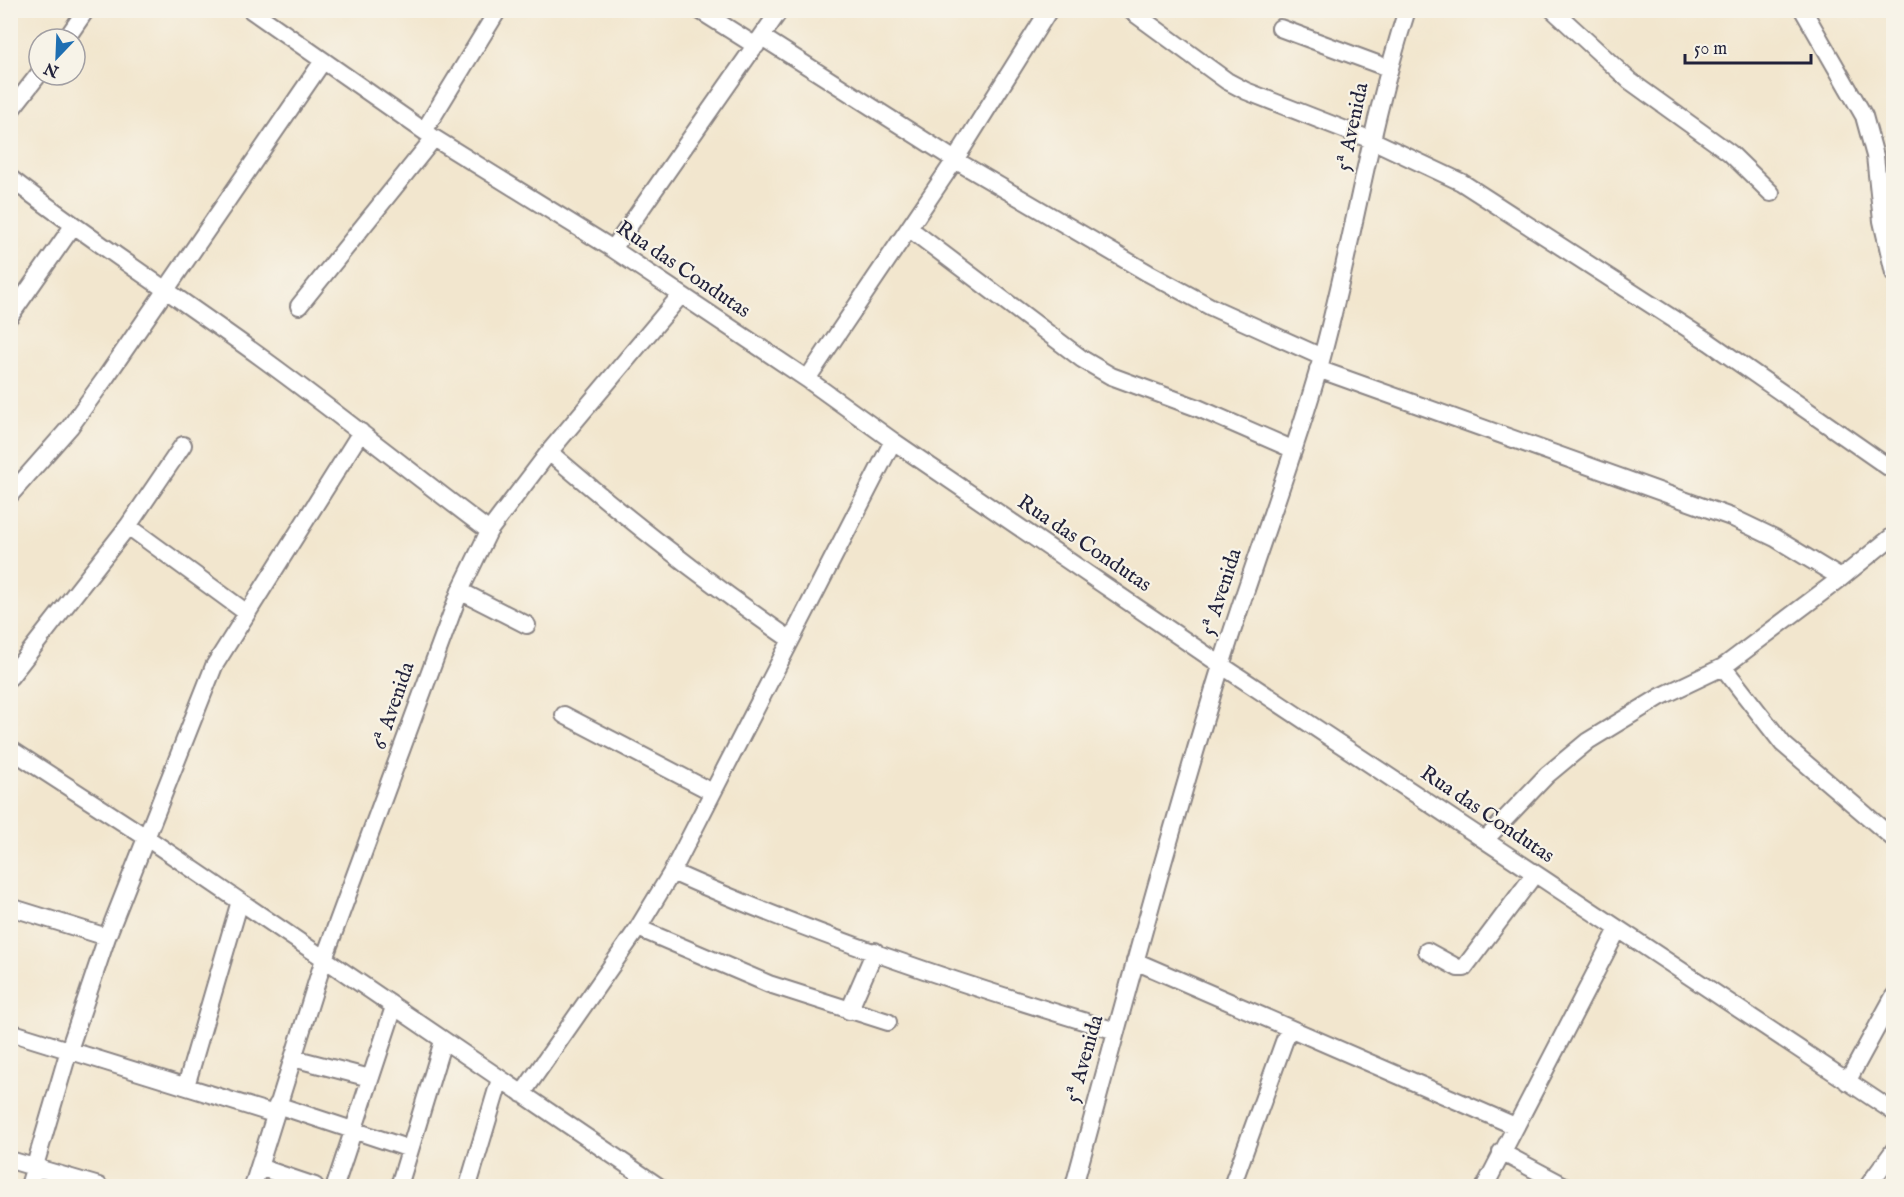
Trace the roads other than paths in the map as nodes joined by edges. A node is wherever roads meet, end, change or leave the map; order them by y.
1 (86, 10) edge
2 (498, 10) edge
3 (699, 10) edge
4 (780, 10) edge
5 (1049, 10) edge
6 (1130, 10) edge
7 (1407, 10) edge
8 (1553, 10) edge
9 (1803, 10) edge
10 (252, 11) edge
11 (74, 27) edge
12 (1280, 28) dead end
13 (759, 41) junction
14 (324, 62) junction
15 (1388, 68) junction
16 (29, 87) edge
17 (10, 111) edge
18 (429, 134) junction
19 (1374, 141) junction
20 (955, 160) junction
21 (10, 178) edge
22 (1772, 193) dead end
23 (73, 226) junction
24 (910, 229) junction
25 (613, 249) junction
26 (1893, 273) edge
27 (168, 289) junction
28 (680, 296) junction
29 (299, 306) dead end
30 (10, 316) edge
31 (1320, 363) junction
32 (807, 379) junction
33 (361, 432) junction
34 (893, 441) junction
35 (183, 445) dead end
36 (1292, 449) junction
37 (549, 452) junction
38 (1893, 471) edge
39 (10, 495) edge
40 (128, 526) junction
41 (489, 531) junction
42 (1892, 540) edge
43 (1841, 578) junction
44 (460, 591) junction
45 (247, 613) junction
46 (527, 625) dead end
47 (791, 640) junction
48 (1221, 665) junction
49 (1723, 667) junction
50 (10, 677) edge
51 (564, 715) dead end
52 (10, 749) edge
53 (712, 792) junction
54 (144, 836) junction
55 (1893, 839) edge
56 (1485, 840) junction
57 (672, 872) junction
58 (1534, 874) junction
59 (240, 901) junction
60 (10, 907) edge
61 (638, 928) junction
62 (1617, 931) junction
63 (107, 937) junction
64 (875, 951) junction
65 (1427, 951) dead end
66 (324, 959) junction
67 (1136, 961) junction
68 (1893, 996) edge
69 (394, 1007) junction
70 (849, 1011) junction
71 (888, 1022) dead end
72 (1289, 1028) junction
73 (1116, 1031) junction
74 (10, 1032) edge
75 (443, 1041) junction
76 (69, 1050) junction
77 (293, 1058) junction
78 (370, 1078) junction
79 (500, 1079) junction
80 (1847, 1082) junction
81 (186, 1086) junction
82 (522, 1094) junction
83 (276, 1110) junction
84 (1893, 1112) edge
85 (1515, 1126) junction
86 (354, 1130) junction
87 (410, 1149) junction
88 (1893, 1150) edge
89 (1501, 1152) junction
90 (10, 1160) edge
91 (259, 1167) junction
92 (35, 1168) junction
93 (29, 1186) edge
94 (99, 1186) edge
95 (253, 1186) edge
96 (315, 1186) edge
97 (335, 1186) edge
98 (399, 1186) edge
99 (468, 1186) edge
100 (658, 1186) edge
101 (1074, 1186) edge
102 (1232, 1186) edge
103 (1485, 1186) edge
104 (1565, 1186) edge
105 (1868, 1186) edge

1 - 11 street
2 - 18 street
3 - 13 street
4 - 13 street
5 - 20 street
6 - 19 street
7 - 15 street, 5ª Avenida
8 - 22 street
9 - 26 street
10 - 14 street, Rua das Condutas
12 - 15 street
13 - 20 street
13 - 25 street
14 - 18 street, Rua das Condutas
14 - 27 street
15 - 19 street, 5ª Avenida
16 - 17 street
18 - 25 street, Rua das Condutas
18 - 29 street
19 - 31 street, 5ª Avenida
19 - 38 street
20 - 24 street
20 - 31 street
21 - 23 street
23 - 27 street
23 - 30 street
24 - 32 street
24 - 36 street
25 - 28 street, Rua das Condutas
27 - 33 street
27 - 39 street
28 - 32 street, Rua das Condutas
28 - 37 street, 6ª Avenida
31 - 36 street, 5ª Avenida
31 - 43 street
32 - 34 street, Rua das Condutas
33 - 41 street
33 - 45 street
34 - 47 street
34 - 48 street, Rua das Condutas
35 - 40 street
36 - 48 street, 5ª Avenida
37 - 41 street, 6ª Avenida
37 - 47 street
40 - 45 street
40 - 50 street
41 - 44 street, 6ª Avenida
42 - 43 street
43 - 49 street
44 - 46 street
44 - 66 street, 6ª Avenida
45 - 54 street
47 - 53 street
48 - 56 street, Rua das Condutas
48 - 67 street, 5ª Avenida
49 - 55 street
49 - 56 street
51 - 53 street
52 - 54 street
53 - 57 street
54 - 59 street
54 - 63 street
56 - 58 street, Rua das Condutas
57 - 61 street
57 - 64 street
58 - 62 street, Rua das Condutas
58 - 65 street
59 - 66 street
59 - 81 street
60 - 63 street
61 - 70 street
61 - 82 street
62 - 80 street, Rua das Condutas
62 - 85 street
63 - 76 street
64 - 70 street
64 - 73 street
66 - 69 street
66 - 77 street, 6ª Avenida
67 - 72 street
67 - 73 street, 5ª Avenida
68 - 80 street
69 - 75 street
69 - 78 street
70 - 71 street
72 - 85 street
72 - 102 street
73 - 101 street, 5ª Avenida
74 - 76 street
75 - 79 street
75 - 87 street
76 - 81 street
76 - 92 street
77 - 78 street
77 - 83 street, 6ª Avenida
78 - 86 street
79 - 82 street
79 - 99 street
80 - 84 street, Rua das Condutas
81 - 83 street
82 - 100 street
83 - 86 street
83 - 91 street, 6ª Avenida
85 - 89 street
86 - 87 street
86 - 97 street
87 - 98 street
88 - 105 street
89 - 103 street
89 - 104 street
90 - 92 street
91 - 95 street, 6ª Avenida
91 - 96 street
92 - 93 street
92 - 94 street

